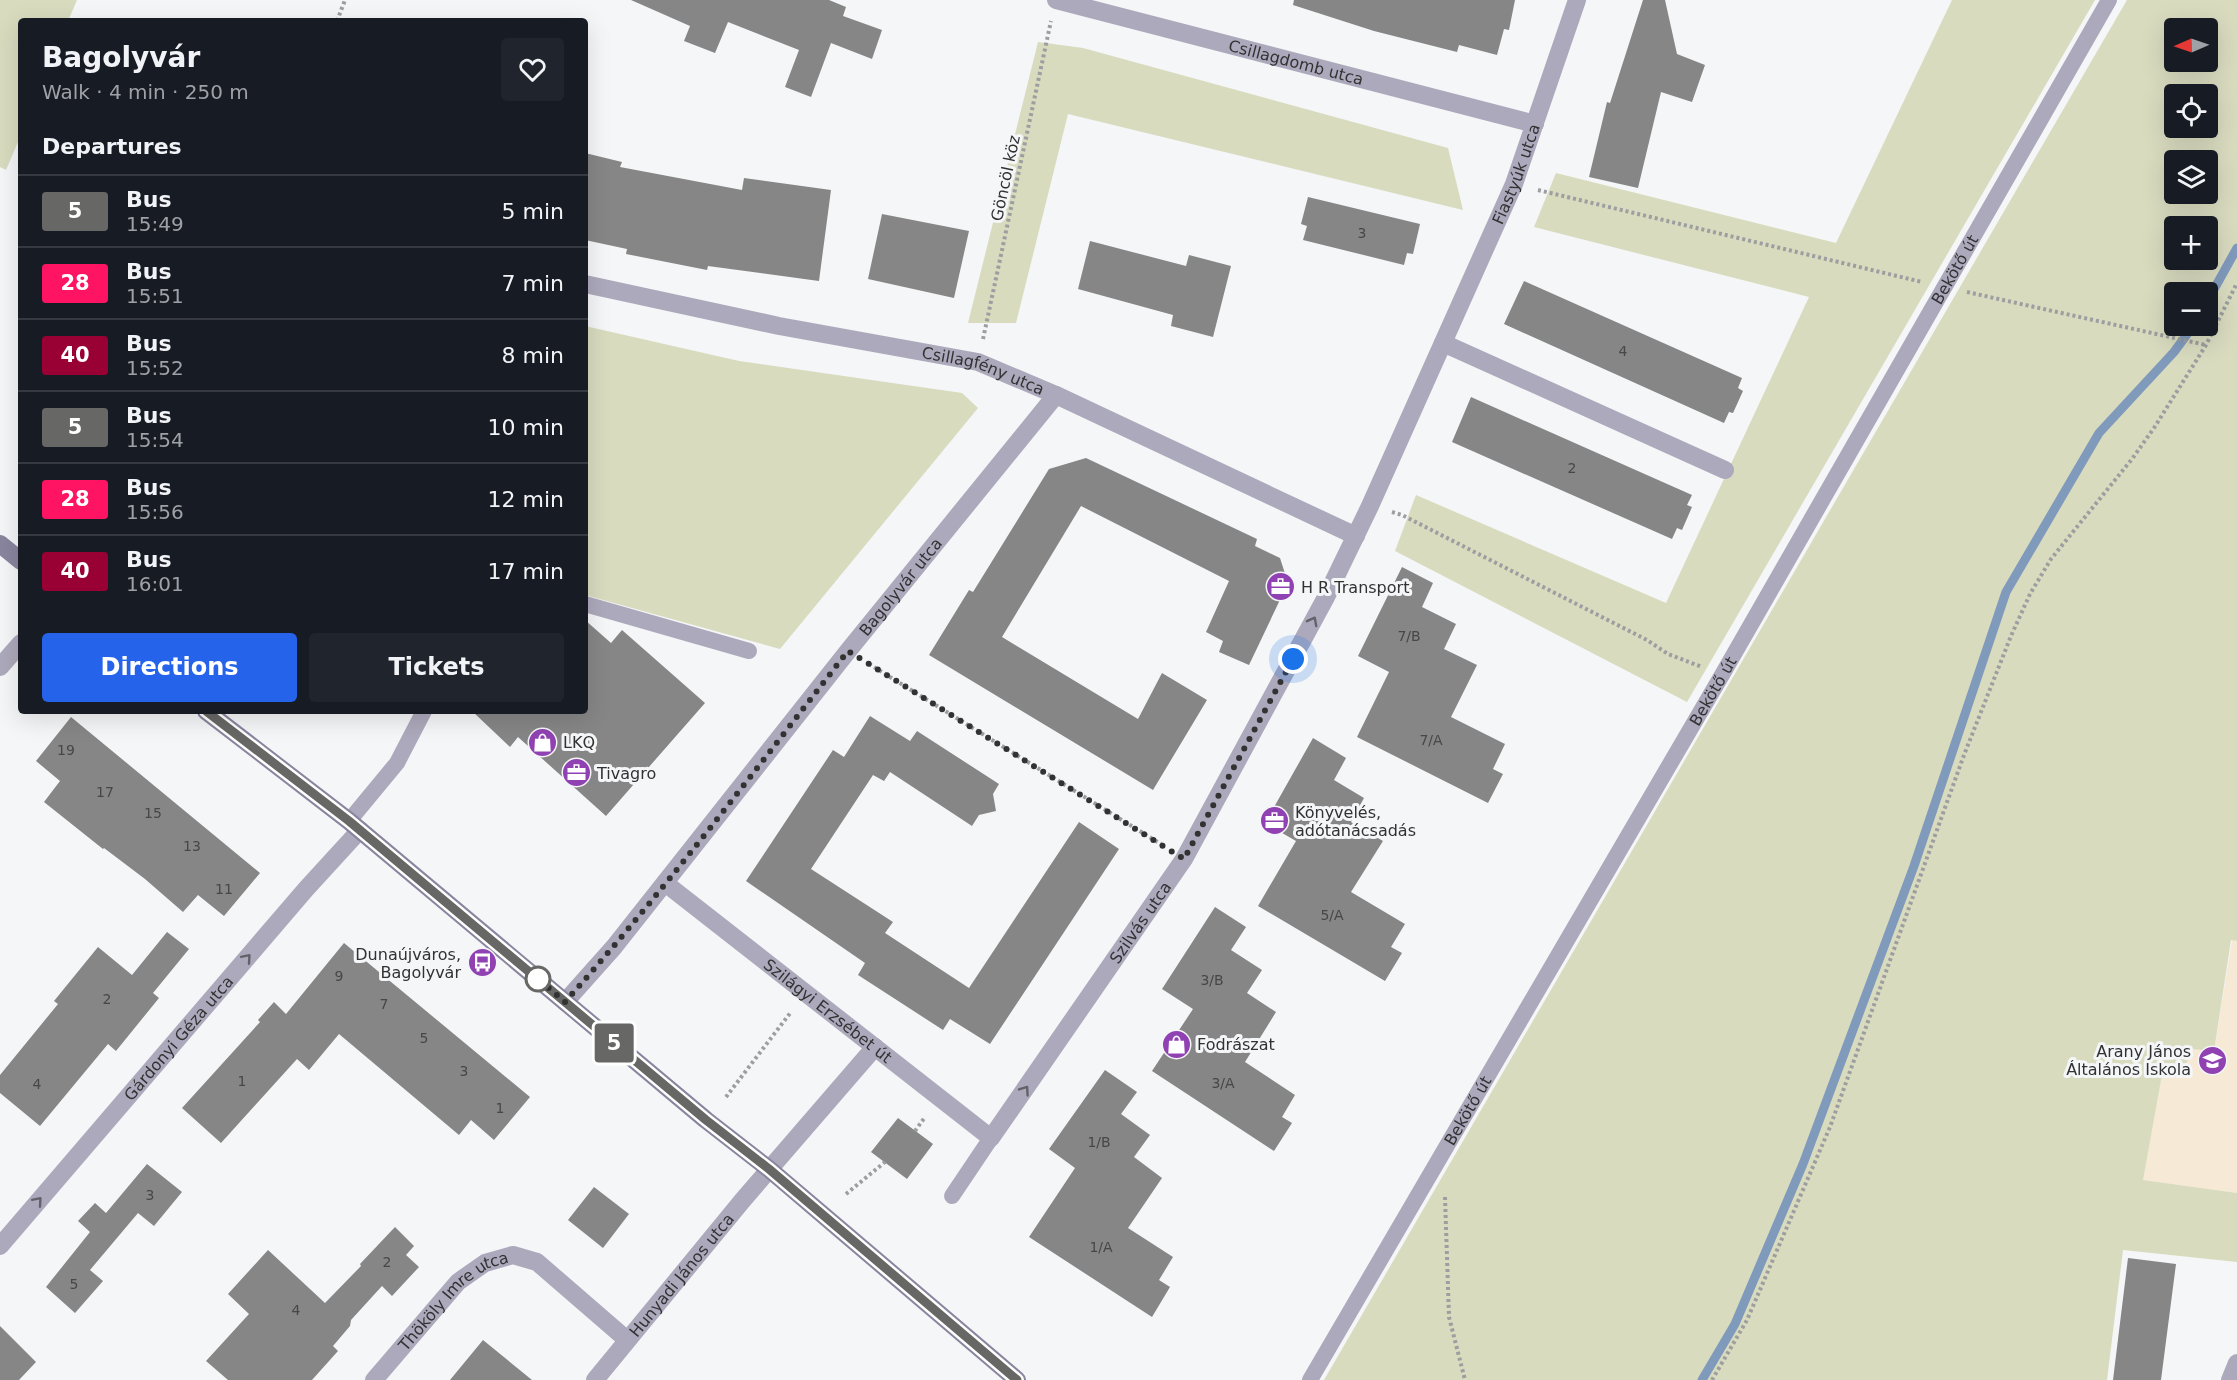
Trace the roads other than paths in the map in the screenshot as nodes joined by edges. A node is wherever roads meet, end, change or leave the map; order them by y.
1 (1056, 0) edge
2 (1576, 0) edge
3 (2109, 0) edge
4 (1535, 124) junction
5 (588, 285) edge
6 (1443, 343) junction
7 (1056, 394) junction
8 (1725, 470) dead end
9 (1356, 536) junction
10 (0, 544) edge
11 (18, 559) edge
12 (588, 605) edge
13 (18, 646) edge
14 (749, 651) dead end
15 (0, 667) edge
16 (210, 714) edge
17 (422, 714) edge
18 (354, 825) junction
19 (665, 883) junction
20 (565, 1002) junction
21 (875, 1047) junction
22 (991, 1138) junction
23 (769, 1169) junction
24 (952, 1196) dead end
25 (0, 1246) edge
26 (626, 1339) junction
27 (2237, 1363) edge
28 (374, 1380) edge
29 (595, 1380) edge
30 (1017, 1380) edge
31 (1310, 1380) edge
32 (2230, 1380) edge

1 - 4 street, Csillagdomb utca
2 - 4 street, Fiastyúk utca
3 - 31 lane, Bekötő út
4 - 6 street, Fiastyúk utca
5 - 7 street, Csillagfény utca
6 - 8 street
6 - 9 street, Fiastyúk utca
7 - 9 street, Csillagfény utca
7 - 19 street, Bagolyvár utca
22 -> 9 street, Szilvás utca
10 - 11 street
12 - 14 lane
13 - 15 street
16 - 18 street
17 - 18 lane
18 - 20 street
25 -> 18 street, Gárdonyi Géza utca
19 - 20 street, Bagolyvár utca
19 - 21 street, Szilágyi Erzsébet út
20 - 23 street
21 - 22 street, Szilágyi Erzsébet út
21 - 23 street, Hunyadi János utca
22 - 24 lane
23 - 26 street, Hunyadi János utca
23 - 30 street
26 - 28 street, Thököly Imre utca
26 - 29 street, Hunyadi János utca
27 - 32 street

